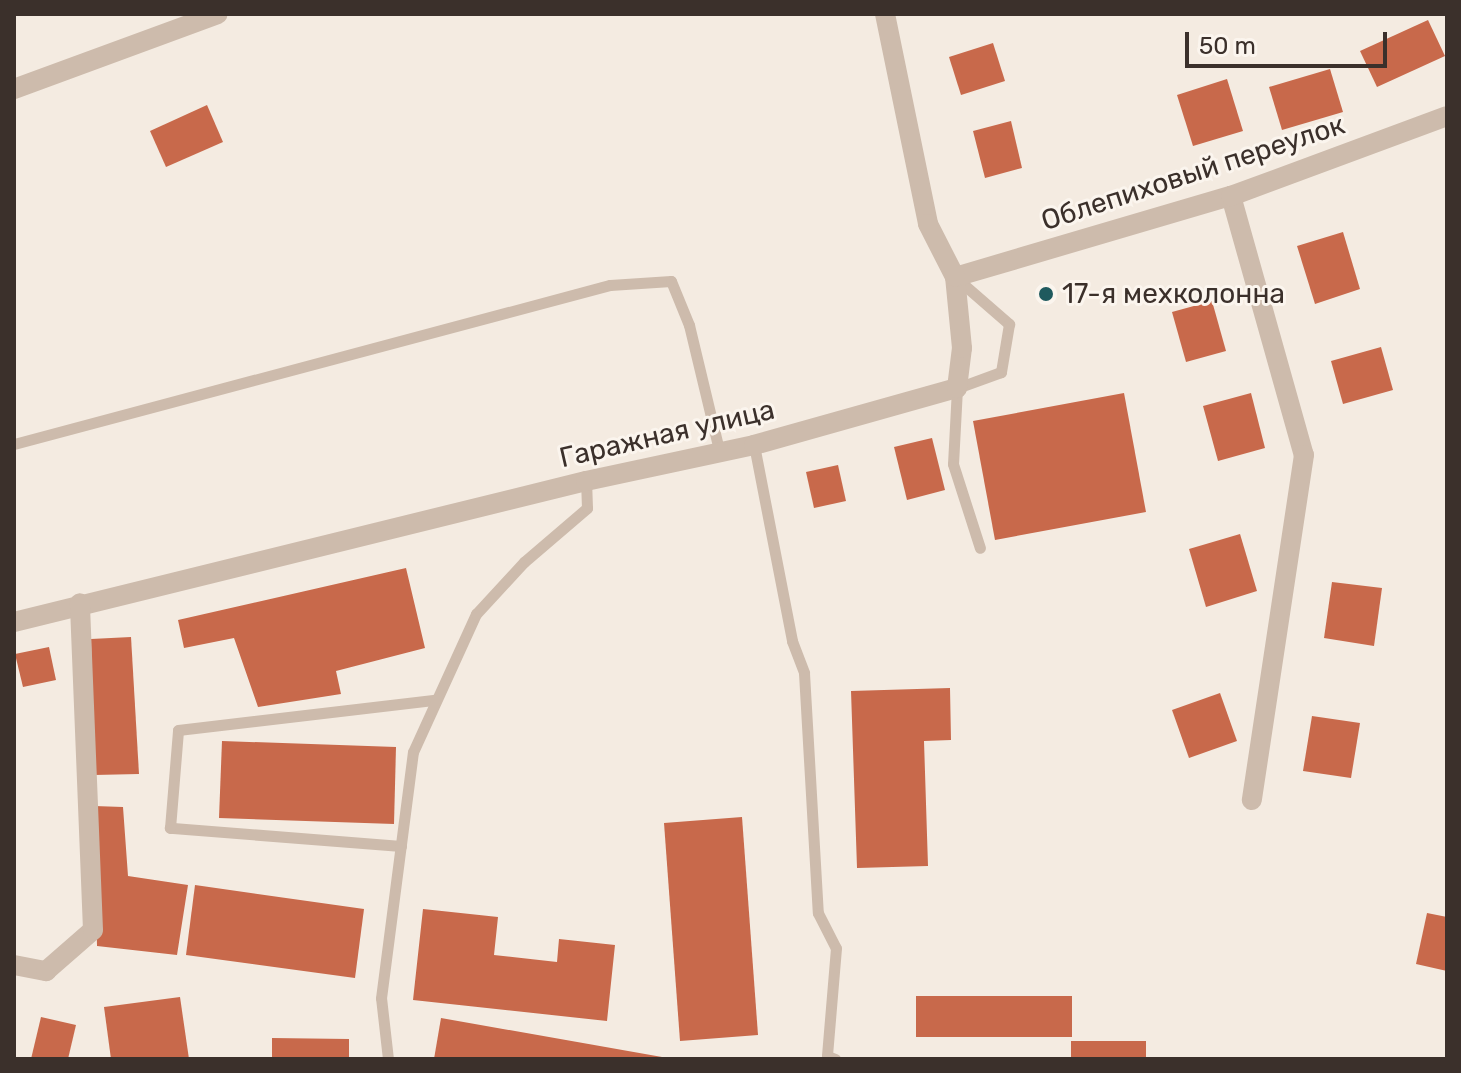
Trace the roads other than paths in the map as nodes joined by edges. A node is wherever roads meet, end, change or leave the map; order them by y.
1 (218, 14) edge
2 (885, 14) edge
3 (14, 89) edge
4 (1447, 116) edge
5 (1231, 196) junction
6 (955, 277) junction
7 (957, 388) junction
8 (14, 444) edge
9 (754, 445) junction
10 (719, 450) junction
11 (586, 481) junction
12 (980, 548) dead end
13 (80, 603) junction
14 (14, 622) edge
15 (435, 700) junction
16 (1252, 800) dead end
17 (401, 846) junction
18 (14, 965) edge
19 (388, 1059) edge
20 (835, 1059) edge

1 - 3 street
2 - 6 street
4 - 5 street, Облепиховый переулок
5 - 6 street, Облепиховый переулок
5 - 16 street
6 - 7 street
6 - 7 lane
7 - 9 street, Гаражная улица
7 - 12 lane
8 - 10 lane
9 - 10 street, Гаражная улица
9 - 20 lane
10 - 11 street, Гаражная улица
11 - 13 street, Гаражная улица
11 - 15 lane
13 - 14 street, Гаражная улица
13 - 18 street
15 - 17 lane
15 - 17 lane
17 - 19 lane

